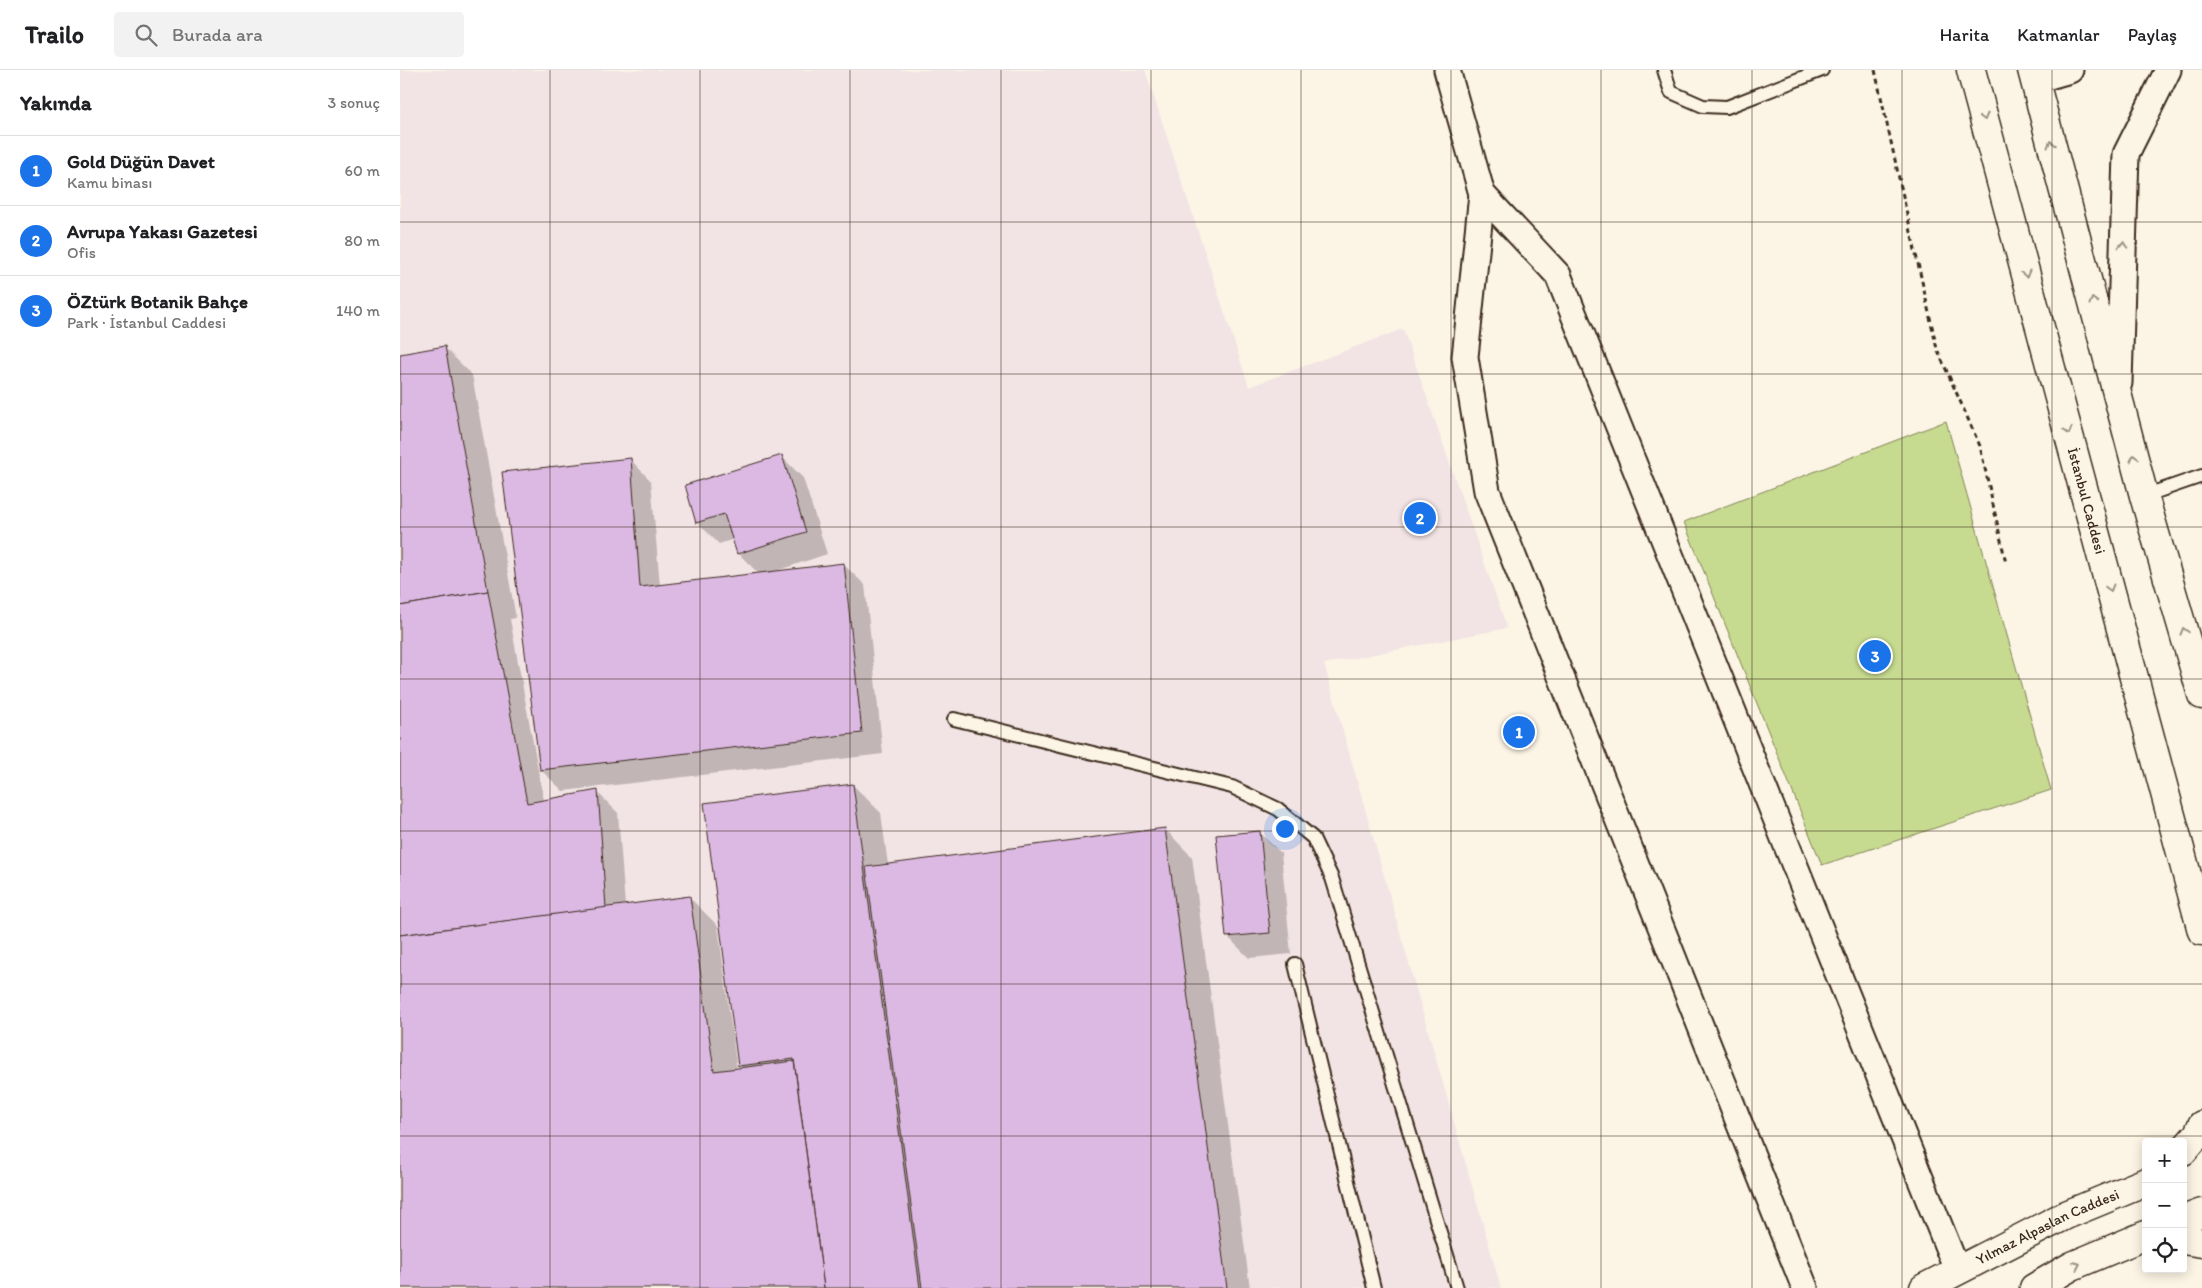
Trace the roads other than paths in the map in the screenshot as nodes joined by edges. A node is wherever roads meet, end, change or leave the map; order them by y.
1 (1447, 70) edge
2 (1664, 70) edge
3 (1822, 70) edge
4 (1971, 70) edge
5 (2070, 70) edge
6 (2168, 70) edge
7 (2033, 75) edge
8 (1482, 194) junction
9 (2118, 398) junction
10 (2202, 476) edge
11 (2144, 496) junction
12 (2202, 695) edge
13 (954, 719) dead end
14 (2202, 931) edge
15 (1295, 964) dead end
16 (2202, 1125) edge
17 (2187, 1146) edge
18 (2202, 1161) edge
19 (2187, 1166) edge
20 (2144, 1183) edge
21 (2202, 1213) edge
22 (2187, 1219) edge
23 (2142, 1237) edge
24 (2187, 1241) edge
25 (2202, 1243) edge
26 (1957, 1270) junction
27 (1374, 1288) edge
28 (1457, 1288) edge
29 (1806, 1288) edge
30 (1924, 1288) edge
31 (2034, 1288) edge

1 - 8 street
2 - 3 lane
4 -> 14 main road, İstanbul Caddesi
5 - 7 street
9 -> 6 street
9 -> 7 main road
8 - 26 street
8 - 29 street
11 -> 9 main road
10 - 11 lane
12 -> 11 main road
13 - 28 lane
15 - 27 lane
16 - 17 main road
18 - 19 main road
20 - 26 main road, Yılmaz Alpaslan Caddesi
21 - 22 main road
31 -> 23 main road
24 - 25 main road
26 - 30 main road, Yılmaz Alpaslan Caddesi

